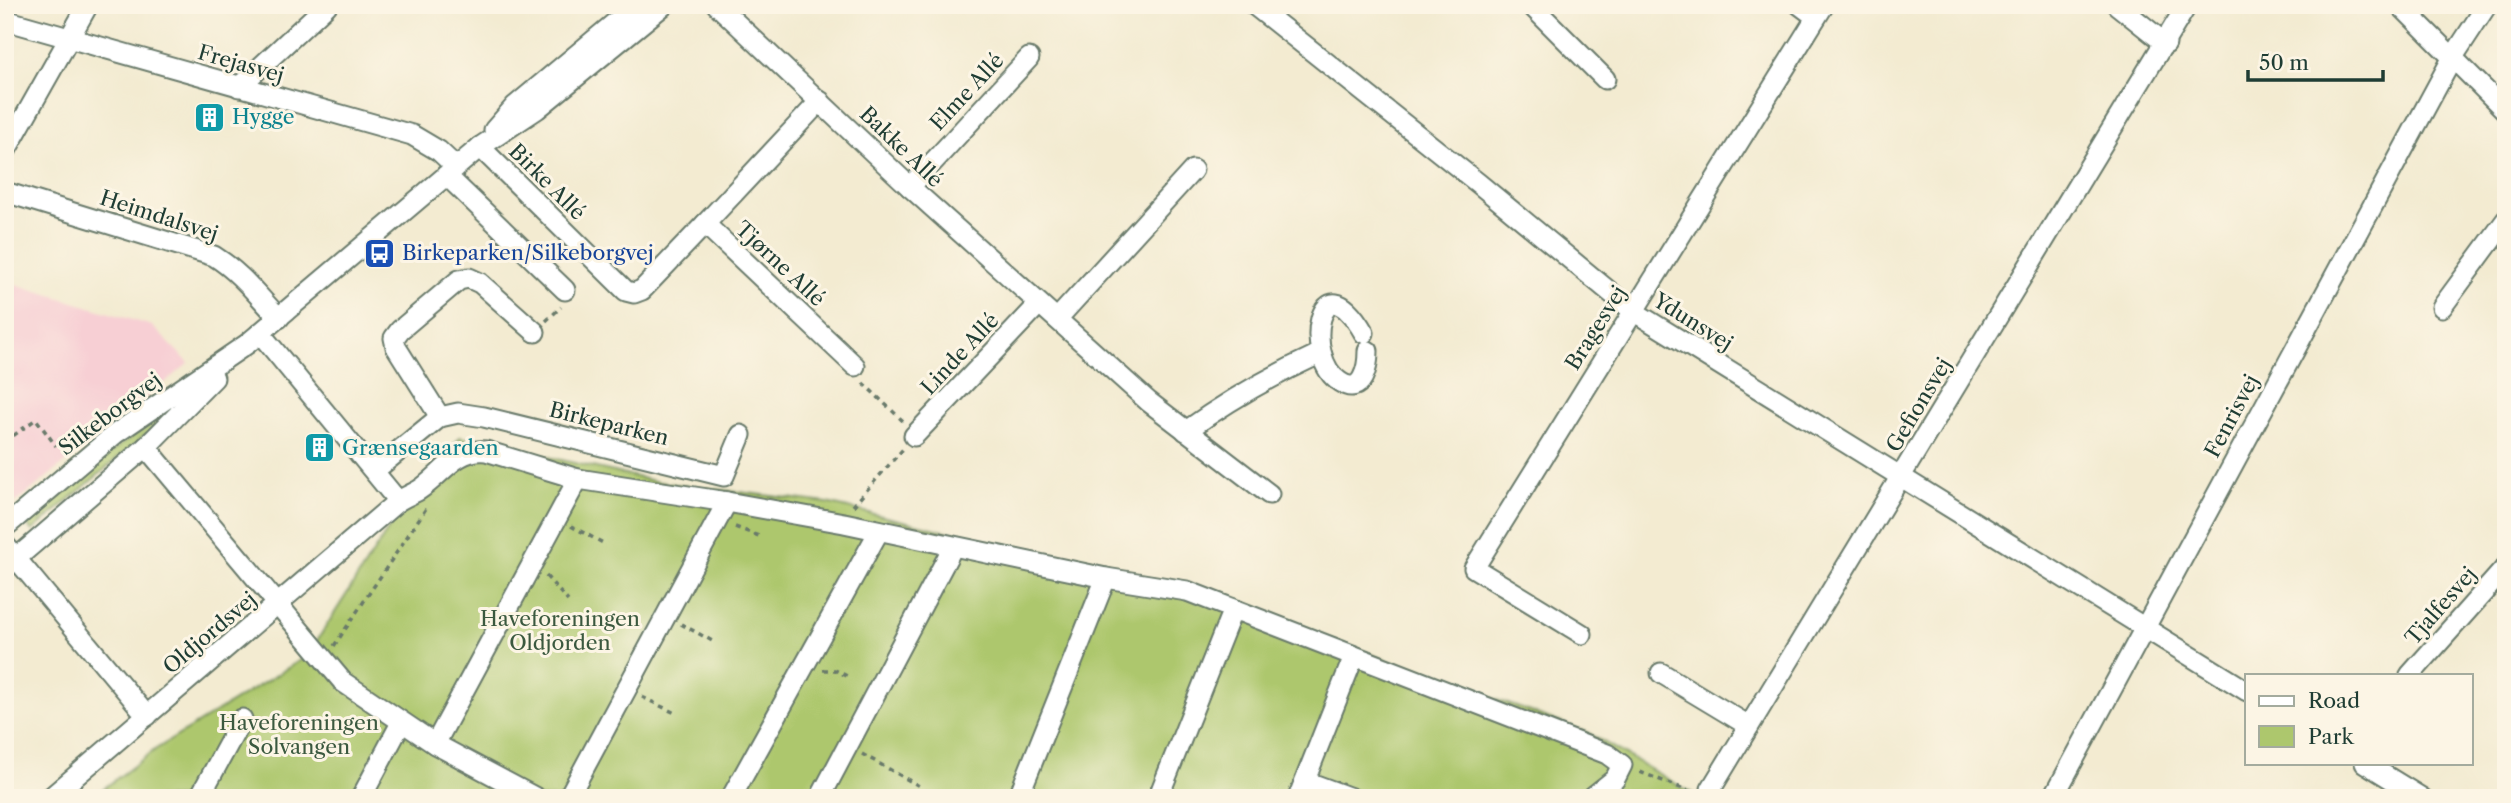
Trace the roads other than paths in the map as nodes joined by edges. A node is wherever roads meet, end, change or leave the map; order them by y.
1 (88, 5) edge
2 (327, 5) edge
3 (636, 5) edge
4 (717, 5) edge
5 (1254, 5) edge
6 (1531, 5) edge
7 (1800, 5) edge
8 (2117, 5) edge
9 (2187, 5) edge
10 (2400, 5) edge
11 (2487, 5) edge
12 (655, 8) edge
13 (1820, 11) edge
14 (5, 20) edge
15 (69, 37) junction
16 (2166, 44) junction
17 (2453, 57) junction
18 (1029, 58) dead end
19 (1605, 79) dead end
20 (239, 87) junction
21 (820, 101) junction
22 (2506, 110) edge
23 (480, 147) junction
24 (5, 152) edge
25 (1193, 170) dead end
26 (451, 171) junction
27 (910, 187) junction
28 (5, 192) edge
29 (2506, 220) edge
30 (705, 224) junction
31 (565, 290) dead end
32 (1040, 304) junction
33 (2442, 307) dead end
34 (1633, 312) junction
35 (279, 318) junction
36 (1057, 319) junction
37 (535, 332) dead end
38 (253, 339) junction
39 (1321, 353) junction
40 (855, 366) road end
41 (440, 416) junction
42 (1186, 431) junction
43 (741, 435) dead end
44 (914, 436) road end
45 (146, 447) junction
46 (374, 471) junction
47 (1901, 478) junction
48 (578, 479) junction
49 (1269, 494) dead end
50 (398, 500) junction
51 (727, 502) junction
52 (5, 527) edge
53 (879, 531) junction
54 (953, 547) junction
55 (9, 557) edge
56 (2506, 567) edge
57 (1106, 578) junction
58 (278, 605) junction
59 (1233, 609) junction
60 (2143, 628) junction
61 (1582, 634) dead end
62 (1354, 656) junction
63 (1661, 673) dead end
64 (2411, 674) edge
65 (2245, 690) edge
66 (147, 716) junction
67 (242, 719) dead end
68 (401, 723) junction
69 (1749, 726) junction
70 (435, 744) junction
71 (2367, 764) edge
72 (1301, 789) edge
73 (1703, 791) road end
74 (528, 796) edge
75 (50, 798) edge
76 (199, 798) edge
77 (361, 798) edge
78 (568, 798) edge
79 (731, 798) edge
80 (820, 798) edge
81 (1018, 798) edge
82 (1158, 798) edge
83 (1351, 798) edge
84 (1591, 798) edge
85 (2053, 798) edge
86 (2422, 798) edge

1 - 15 street
2 - 20 street
3 - 23 street, Silkeborgvej
4 - 21 street, Bakke Allé
5 - 34 street, Ydunsvej
6 - 19 street
7 - 13 street
8 - 16 street
9 - 16 street, Gefionsvej
10 - 17 street
11 - 17 street, Fenrisvej
12 - 23 street, Silkeborgvej
13 - 34 street, Bragesvej
14 - 15 street, Frejasvej
15 - 20 street, Frejasvej
15 - 24 street
16 - 47 street, Gefionsvej
17 - 22 street
17 - 60 street, Fenrisvej
18 - 27 street, Elme Allé
20 - 26 street, Frejasvej
21 - 27 street, Bakke Allé
21 - 30 street, Tjørne Allé
23 - 26 street, Silkeborgvej
23 - 30 street, Birke Allé
25 - 36 street
26 - 31 street
26 - 35 street, Silkeborgvej
27 - 32 street, Bakke Allé
28 - 35 street, Heimdalsvej
29 - 33 street
30 - 40 street, Tjørne Allé
32 - 36 street, Bakke Allé
32 - 44 street, Linde Allé
34 - 47 street, Ydunsvej
34 - 61 street, Bragesvej
35 - 38 street, Silkeborgvej
36 - 42 street, Bakke Allé
37 - 41 street
38 - 45 street, Silkeborgvej
38 - 46 street
38 - 52 street, Silkeborgvej
39 - 39 street
39 - 42 street
41 - 43 street, Birkeparken
41 - 46 street
42 - 49 street, Bakke Allé
45 - 55 street, Silkeborgvej
45 - 58 street
46 - 50 street
47 - 60 street, Ydunsvej
47 - 69 street, Gefionsvej
48 - 50 street, Oldjordsvej
48 - 51 street, Oldjordsvej
48 - 70 street
50 - 58 street, Oldjordsvej
51 - 53 street, Oldjordsvej
51 - 78 street
53 - 54 street, Oldjordsvej
53 - 79 street
54 - 57 street, Oldjordsvej
54 - 80 street
55 - 66 street, Silkeborgvej
56 - 64 street, Tjalfesvej
57 - 59 street, Oldjordsvej
57 - 81 street
58 - 66 street, Oldjordsvej
58 - 68 street
59 - 62 street, Oldjordsvej
59 - 82 street
60 - 65 street, Ydunsvej
60 - 85 street, Fenrisvej
62 - 72 street
62 - 84 street, Oldjordsvej
63 - 69 street
66 - 75 street, Oldjordsvej
67 - 76 street
68 - 70 street
68 - 77 street
69 - 73 street, Gefionsvej
70 - 74 street
71 - 86 street
72 - 83 street

